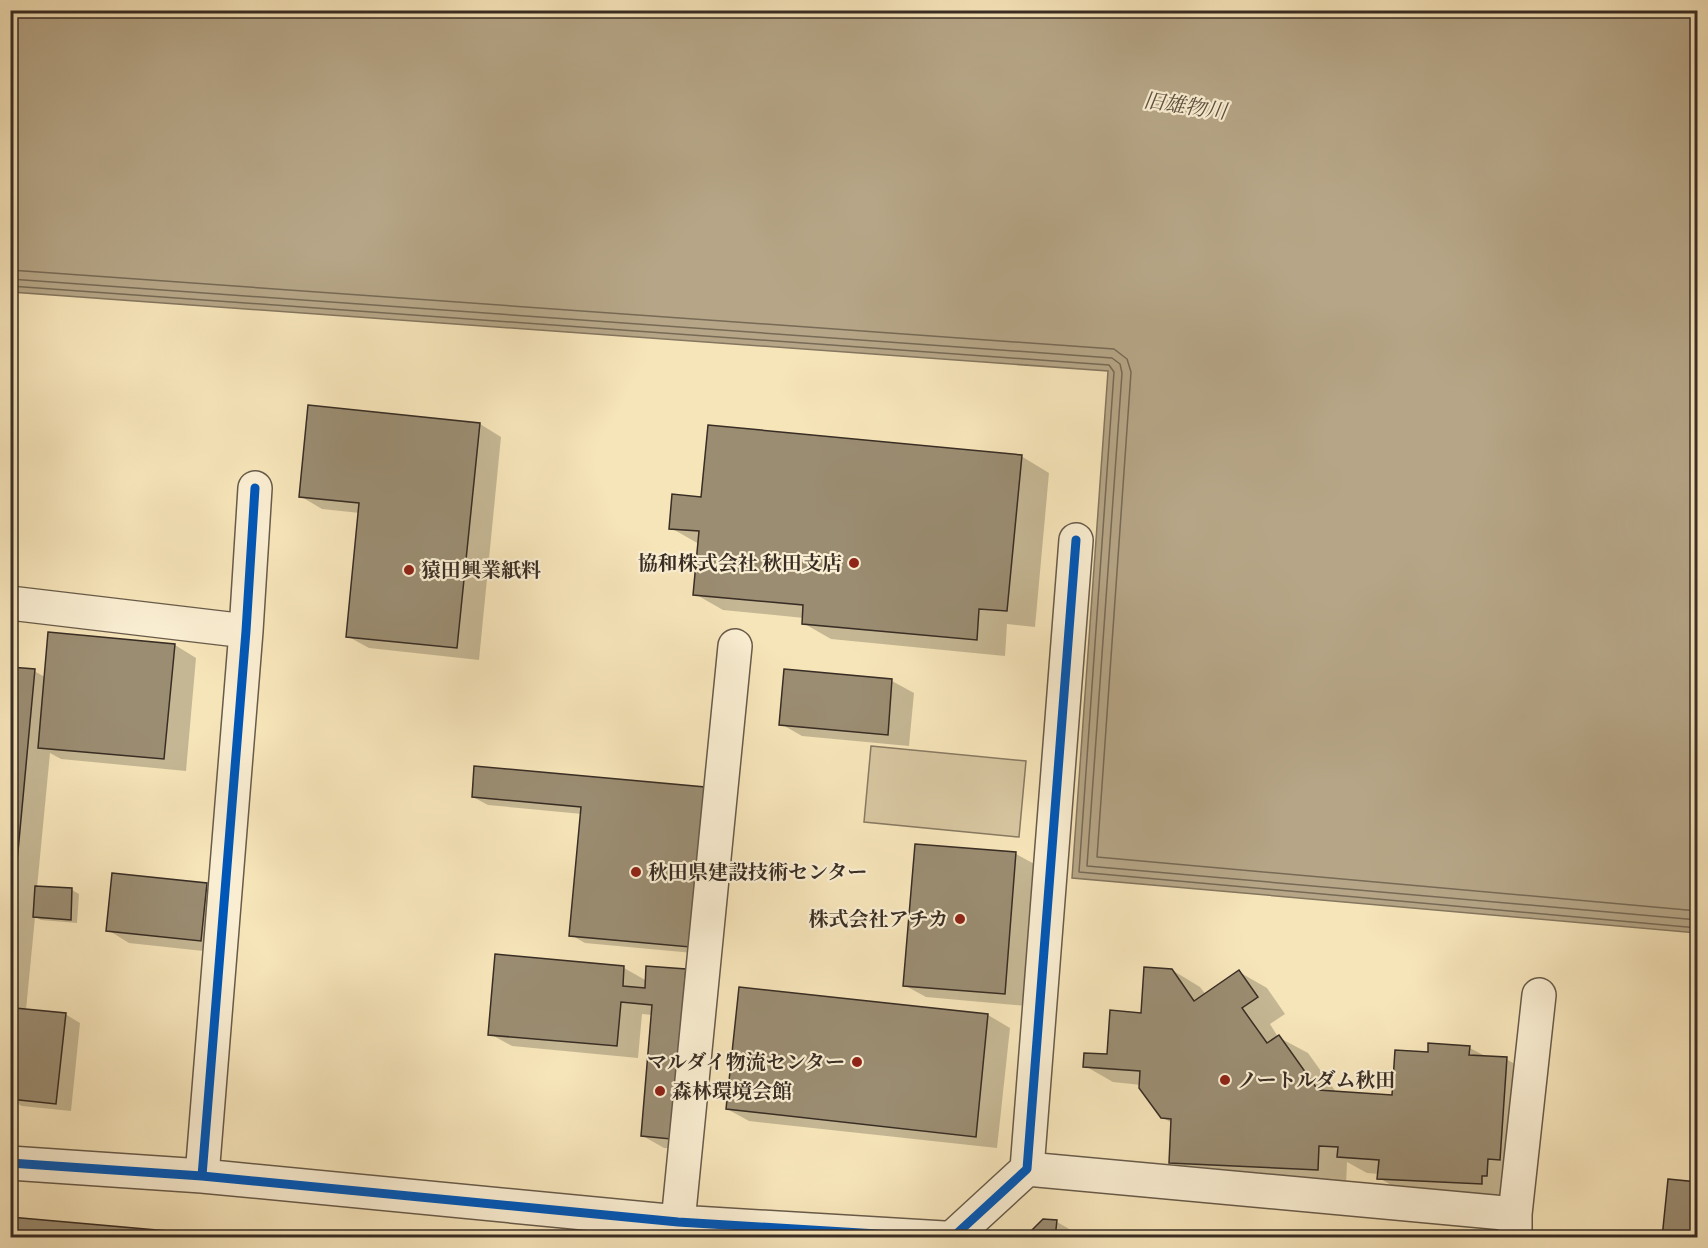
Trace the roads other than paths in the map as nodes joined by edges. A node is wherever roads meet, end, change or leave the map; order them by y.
1 (255, 488) dead end
2 (1076, 540) dead end
3 (10, 603) edge
4 (246, 631) junction
5 (735, 646) dead end
6 (1539, 995) dead end
7 (10, 1163) edge
8 (1027, 1169) junction
9 (202, 1176) junction
10 (678, 1222) junction
11 (1515, 1226) edge
12 (944, 1238) edge
13 (952, 1238) edge

1 - 4 street
2 - 8 street
3 - 4 street
4 - 9 street
5 - 10 street
6 - 11 street
7 - 9 street
8 - 11 street
8 - 13 street
9 - 10 street
10 - 12 street

